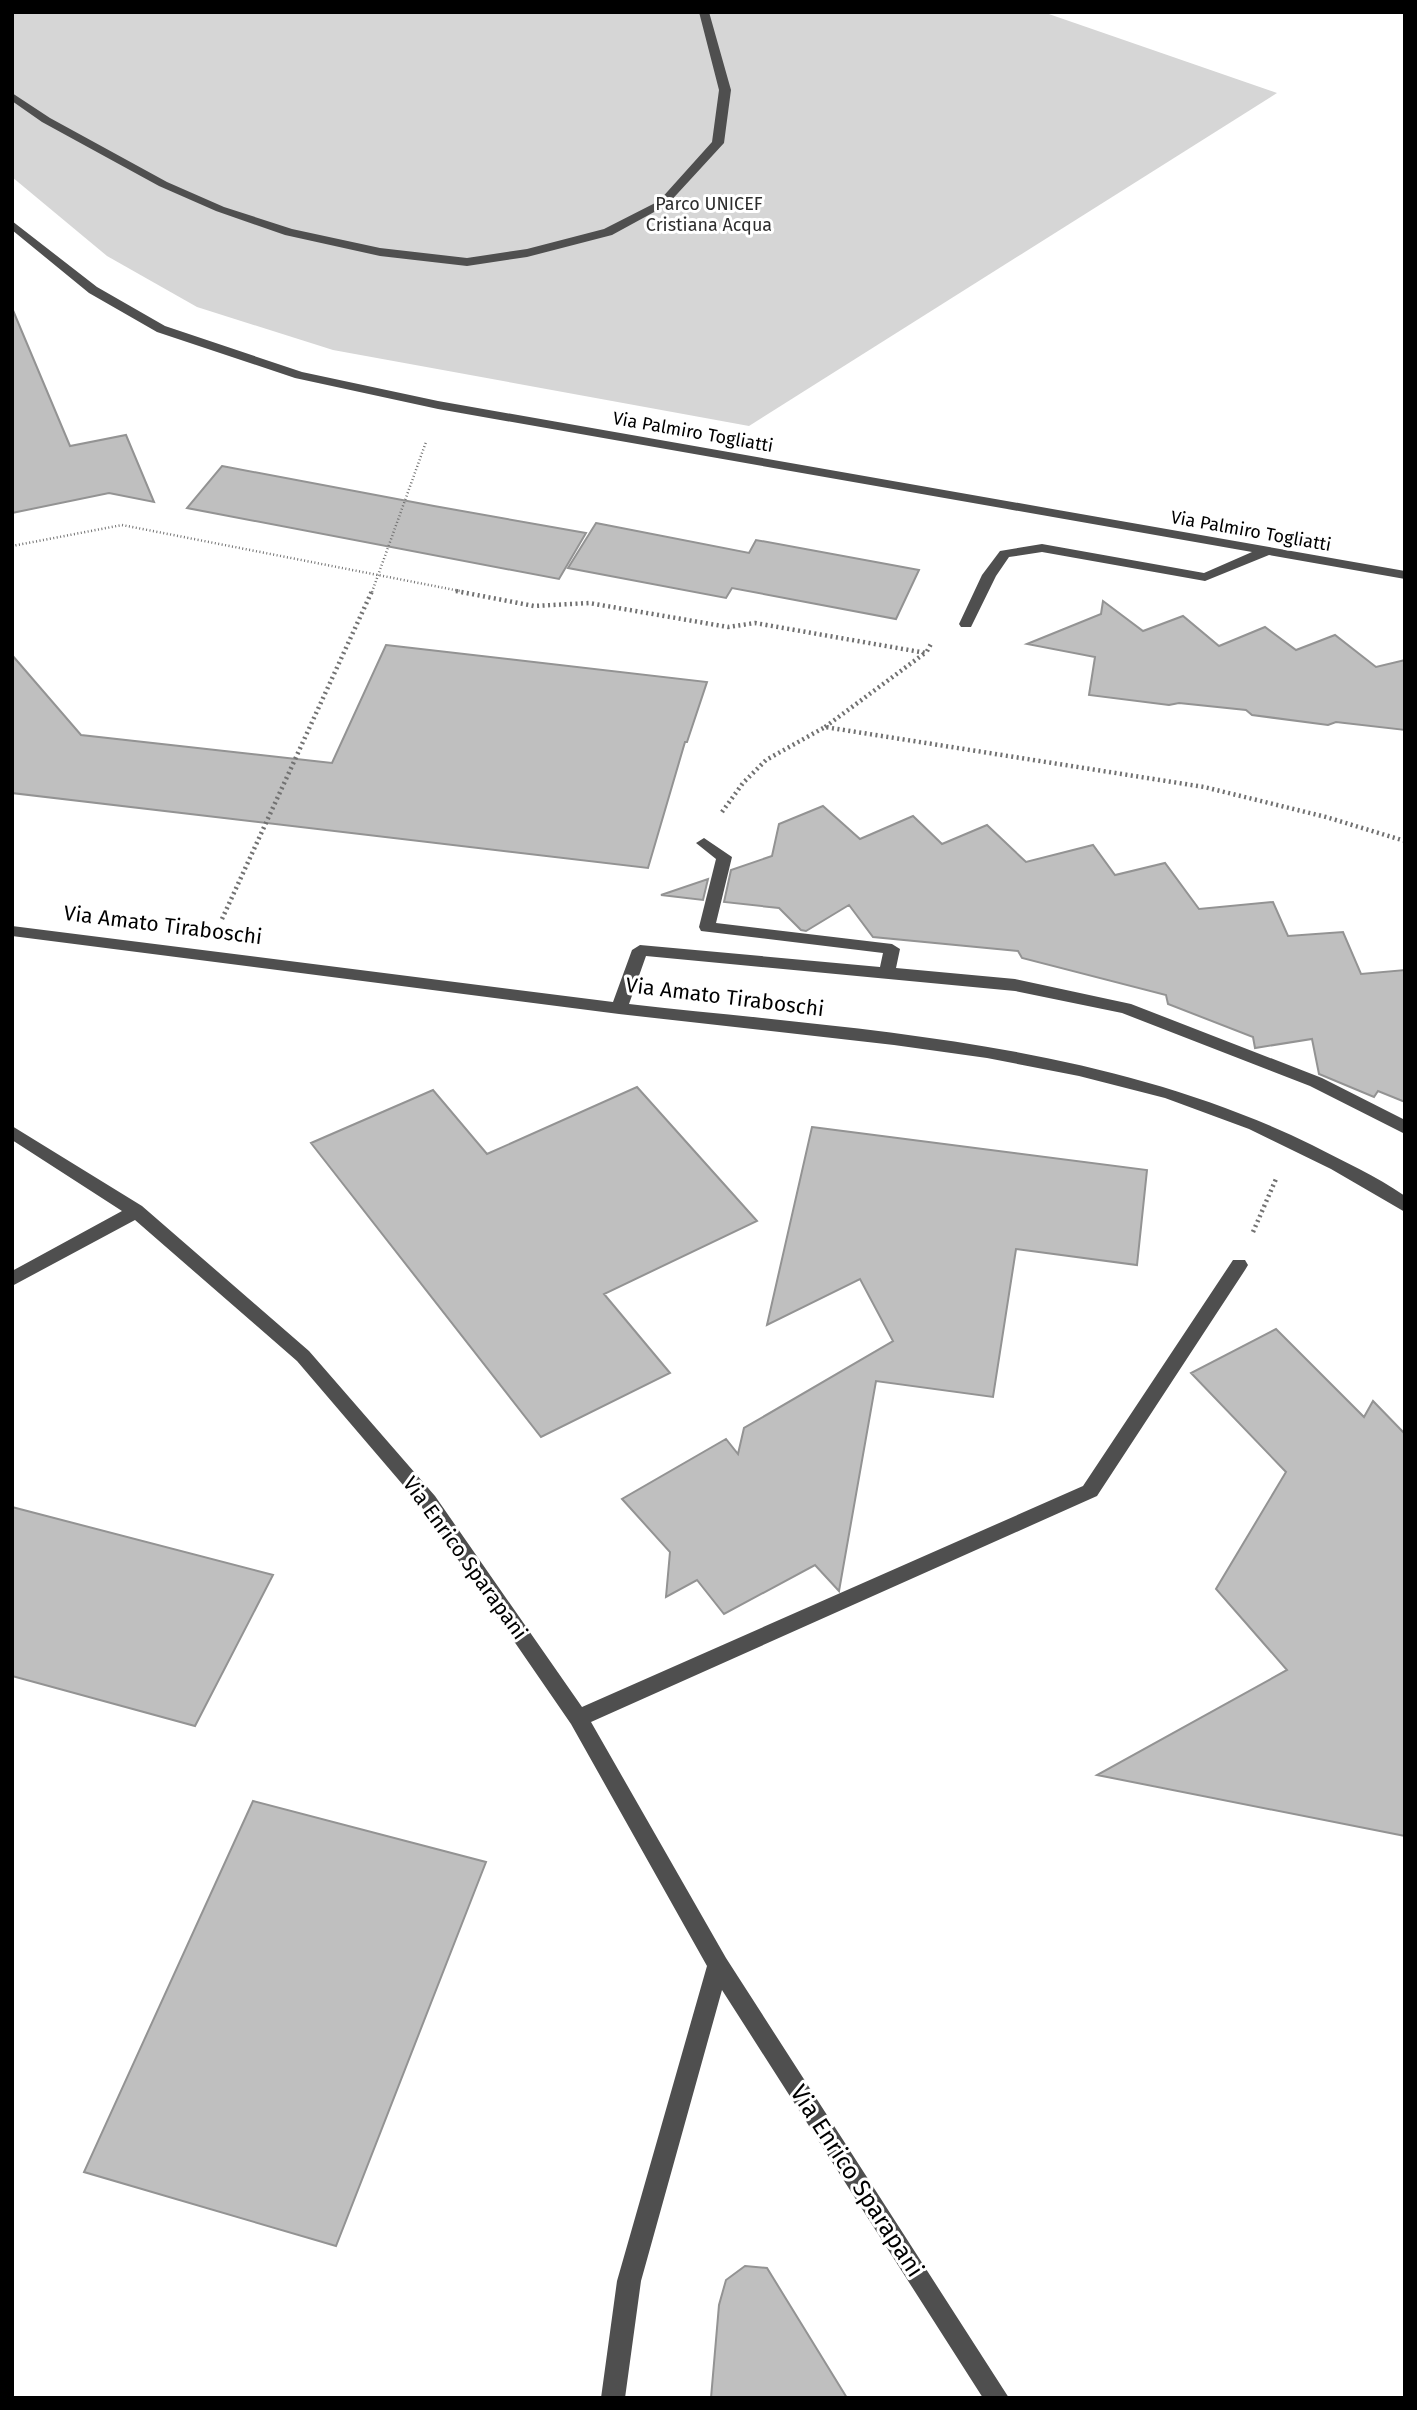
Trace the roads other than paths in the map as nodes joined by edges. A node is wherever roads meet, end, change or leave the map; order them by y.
1 (704, 12) edge
2 (12, 96) edge
3 (12, 224) edge
4 (1265, 552) junction
5 (1405, 575) edge
6 (966, 624) road end
7 (704, 843) road end
8 (12, 931) edge
9 (887, 974) junction
10 (619, 1007) junction
11 (1405, 1128) edge
12 (12, 1132) edge
13 (1405, 1206) edge
14 (136, 1211) junction
15 (1239, 1265) road end
16 (12, 1279) edge
17 (578, 1718) junction
18 (718, 1965) junction
19 (613, 2398) edge
20 (997, 2398) edge

1 - 2 street
3 - 4 street, Via Palmiro Togliatti
4 - 5 street, Via Palmiro Togliatti
4 - 6 street
7 - 9 street
8 - 10 street, Via Amato Tiraboschi
9 - 10 street
9 - 11 street
10 - 13 street, Via Amato Tiraboschi
12 - 14 street, Via Enrico Sparapani
14 - 16 street
14 - 17 street, Via Enrico Sparapani
15 - 17 street
17 - 18 street, Via Enrico Sparapani
18 - 19 street
18 - 20 street, Via Enrico Sparapani

